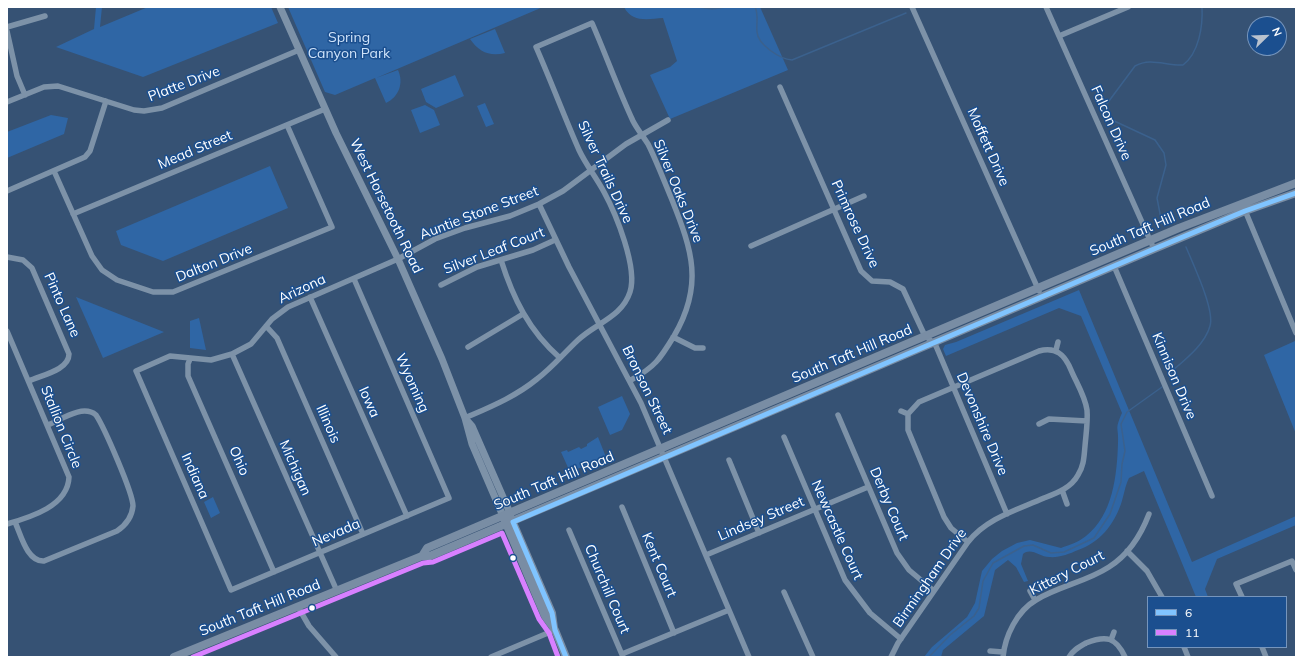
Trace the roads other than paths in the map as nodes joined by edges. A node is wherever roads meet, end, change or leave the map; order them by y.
1 (280, 7) edge
2 (912, 7) edge
3 (1046, 7) edge
4 (1128, 7) edge
5 (45, 16) dead end
6 (592, 23) joint
7 (7, 27) edge
8 (7, 31) edge
9 (1059, 36) junction
10 (299, 50) junction
11 (780, 87) dead end
12 (25, 95) junction
13 (106, 101) junction
14 (7, 102) edge
15 (325, 109) junction
16 (668, 120) dead end
17 (287, 124) junction
18 (642, 134) junction
19 (54, 171) junction
20 (590, 172) junction
21 (1296, 182) edge
22 (7, 191) edge
23 (1296, 193) edge
24 (864, 196) dead end
25 (1242, 202) junction
26 (539, 204) junction
27 (834, 210) junction
28 (1245, 211) junction
29 (73, 214) junction
30 (555, 240) junction
31 (1150, 241) junction
32 (751, 246) dead end
33 (1154, 249) junction
34 (7, 257) edge
35 (398, 259) junction
36 (501, 260) junction
37 (1114, 266) junction
38 (354, 279) junction
39 (440, 285) dead end
40 (1038, 289) junction
41 (310, 297) junction
42 (1041, 297) junction
43 (523, 314) junction
44 (600, 324) junction
45 (266, 326) junction
46 (7, 331) edge
47 (1296, 333) edge
48 (926, 336) junction
49 (673, 337) junction
50 (1058, 342) dead end
51 (933, 343) junction
52 (468, 347) dead end
53 (702, 348) dead end
54 (1056, 350) junction
55 (232, 354) junction
56 (560, 358) junction
57 (190, 359) junction
58 (136, 371) joint
59 (631, 380) junction
60 (30, 381) junction
61 (953, 387) junction
62 (902, 411) dead end
63 (908, 414) junction
64 (838, 415) dead end
65 (465, 418) junction
66 (1087, 421) junction
67 (48, 424) junction
68 (1038, 424) dead end
69 (784, 437) dead end
70 (663, 453) junction
71 (729, 460) dead end
72 (868, 487) junction
73 (1062, 490) junction
74 (1212, 496) dead end
75 (449, 498) joint
76 (1067, 504) dead end
77 (622, 507) dead end
78 (814, 510) junction
79 (1007, 514) junction
80 (1149, 514) dead end
81 (406, 516) junction
82 (508, 519) junction
83 (15, 522) junction
84 (7, 524) edge
85 (569, 530) dead end
86 (760, 533) junction
87 (363, 534) junction
88 (968, 542) junction
89 (1127, 551) junction
90 (319, 553) junction
91 (706, 555) junction
92 (1296, 570) edge
93 (274, 572) junction
94 (231, 590) joint
95 (934, 590) junction
96 (337, 591) junction
97 (784, 592) dead end
98 (1030, 592) dead end
99 (1161, 596) edge
100 (1242, 596) edge
101 (1035, 600) junction
102 (298, 607) junction
103 (729, 610) junction
104 (554, 630) junction
105 (1114, 632) dead end
106 (674, 633) junction
107 (901, 638) junction
108 (1111, 640) junction
109 (990, 651) dead end
110 (1003, 654) edge
111 (622, 656) edge
112 (174, 657) edge
113 (336, 657) edge
114 (491, 657) edge
115 (566, 657) edge
116 (749, 657) edge
117 (813, 657) edge
118 (891, 657) edge
119 (1069, 657) edge
120 (1125, 657) edge

1 - 10 street, West Horsetooth Road
2 - 40 street, Moffett Drive
3 - 9 street, Falcon Drive
4 - 9 street
5 - 7 street
6 - 18 street, Silver Oaks Drive
6 - 20 street, Silver Trails Drive
8 - 12 street
9 - 31 street, Falcon Drive
10 - 13 street, Platte Drive
10 - 15 street, West Horsetooth Road
11 - 27 street, Primrose Drive
12 - 13 street, Platte Drive
12 - 14 street, Platte Drive
13 - 19 street
15 - 17 street, Mead Street
15 - 35 street, West Horsetooth Road
16 - 18 street, Auntie Stone Street
17 - 29 street, Mead Street
17 - 29 street, Dalton Drive
18 - 20 street, Auntie Stone Street
18 - 49 street, Silver Oaks Drive
19 - 22 street
19 - 29 street, Dalton Drive
20 - 26 street, Auntie Stone Street
20 - 44 street, Silver Trails Drive
21 - 25 main road, South Taft Hill Road
23 - 28 main road, South Taft Hill Road
24 - 27 street
25 - 28 street
25 - 31 main road, South Taft Hill Road
26 - 30 street, Bronson Street
26 - 35 street, Auntie Stone Street
27 - 32 street
27 - 48 street, Primrose Drive
28 - 33 main road, South Taft Hill Road
28 - 47 street
30 - 36 street, Silver Leaf Court
30 - 44 street, Bronson Street
31 - 33 street, Falcon Drive
31 - 40 main road, South Taft Hill Road
33 - 37 main road, South Taft Hill Road
34 - 60 street, Pinto Lane
35 - 38 street, Arizona
35 - 65 street, West Horsetooth Road
36 - 39 street, Silver Leaf Court
36 - 43 street
37 - 42 main road, South Taft Hill Road
37 - 74 street, Kinnison Drive
38 - 41 street, Arizona
38 - 75 street, Wyoming
40 - 42 street, Moffett Drive
40 - 48 main road, South Taft Hill Road
41 - 45 street, Arizona
41 - 81 street, Iowa
42 - 51 main road, South Taft Hill Road
43 - 52 street
43 - 56 street
44 - 56 street, Silver Trails Drive
44 - 59 street, Bronson Street
45 - 55 street, Arizona
45 - 87 street, Illinois
46 - 60 street, Stallion Circle
48 - 51 street, Primrose Drive
48 - 70 main road, South Taft Hill Road
49 - 53 street
49 - 59 street, Silver Oaks Drive
50 - 54 street
51 - 61 street, Devonshire Drive
51 - 70 main road, South Taft Hill Road
54 - 61 street
54 - 66 street, Birmingham Drive
55 - 57 street, Arizona
55 - 90 street, Michigan
56 - 65 street, Silver Trails Drive
57 - 58 street, Arizona
57 - 93 street, Ohio
58 - 94 street, Indiana
59 - 70 street, Bronson Street
60 - 67 street, Stallion Circle
61 - 63 street
61 - 79 street, Devonshire Drive
62 - 63 street
63 - 88 street
64 - 72 street, Derby Court
65 - 82 street, West Horsetooth Road
66 - 68 street
66 - 73 street, Birmingham Drive
67 - 83 street, Stallion Circle
67 - 83 street
69 - 78 street, Newcastle Court
70 - 82 main road, South Taft Hill Road
70 - 91 street, Bronson Street
71 - 86 street
72 - 78 street, Lindsey Street
72 - 95 street, Derby Court
73 - 76 street
73 - 79 street, Birmingham Drive
75 - 81 street, Nevada
77 - 106 street, Kent Court
78 - 86 street, Lindsey Street
78 - 107 street, Newcastle Court
79 - 88 street, Birmingham Drive
80 - 89 street, Kittery Court
81 - 87 street, Nevada
82 - 96 main road, South Taft Hill Road
82 - 104 main road, West Horsetooth Road
83 - 84 street, Stallion Circle
85 - 111 street, Churchill Court
86 - 91 street, Lindsey Street
87 - 90 street, Nevada
88 - 95 street, Birmingham Drive
89 - 99 street
89 - 101 street, Kittery Court
90 - 93 street, Nevada
90 - 96 street, Michigan
91 - 103 street, Bronson Street
92 - 100 street
93 - 94 street, Nevada
95 - 107 street, Birmingham Drive
96 - 102 main road, South Taft Hill Road
97 - 117 street
98 - 101 street
101 - 110 street, Kittery Court
102 - 112 main road, South Taft Hill Road
102 - 113 street
103 - 106 street
103 - 116 street, Bronson Street
104 - 114 street
104 - 115 main road, West Horsetooth Road
105 - 108 street
106 - 111 street
107 - 118 street, Birmingham Drive
108 - 119 street
108 - 120 street
109 - 110 street

